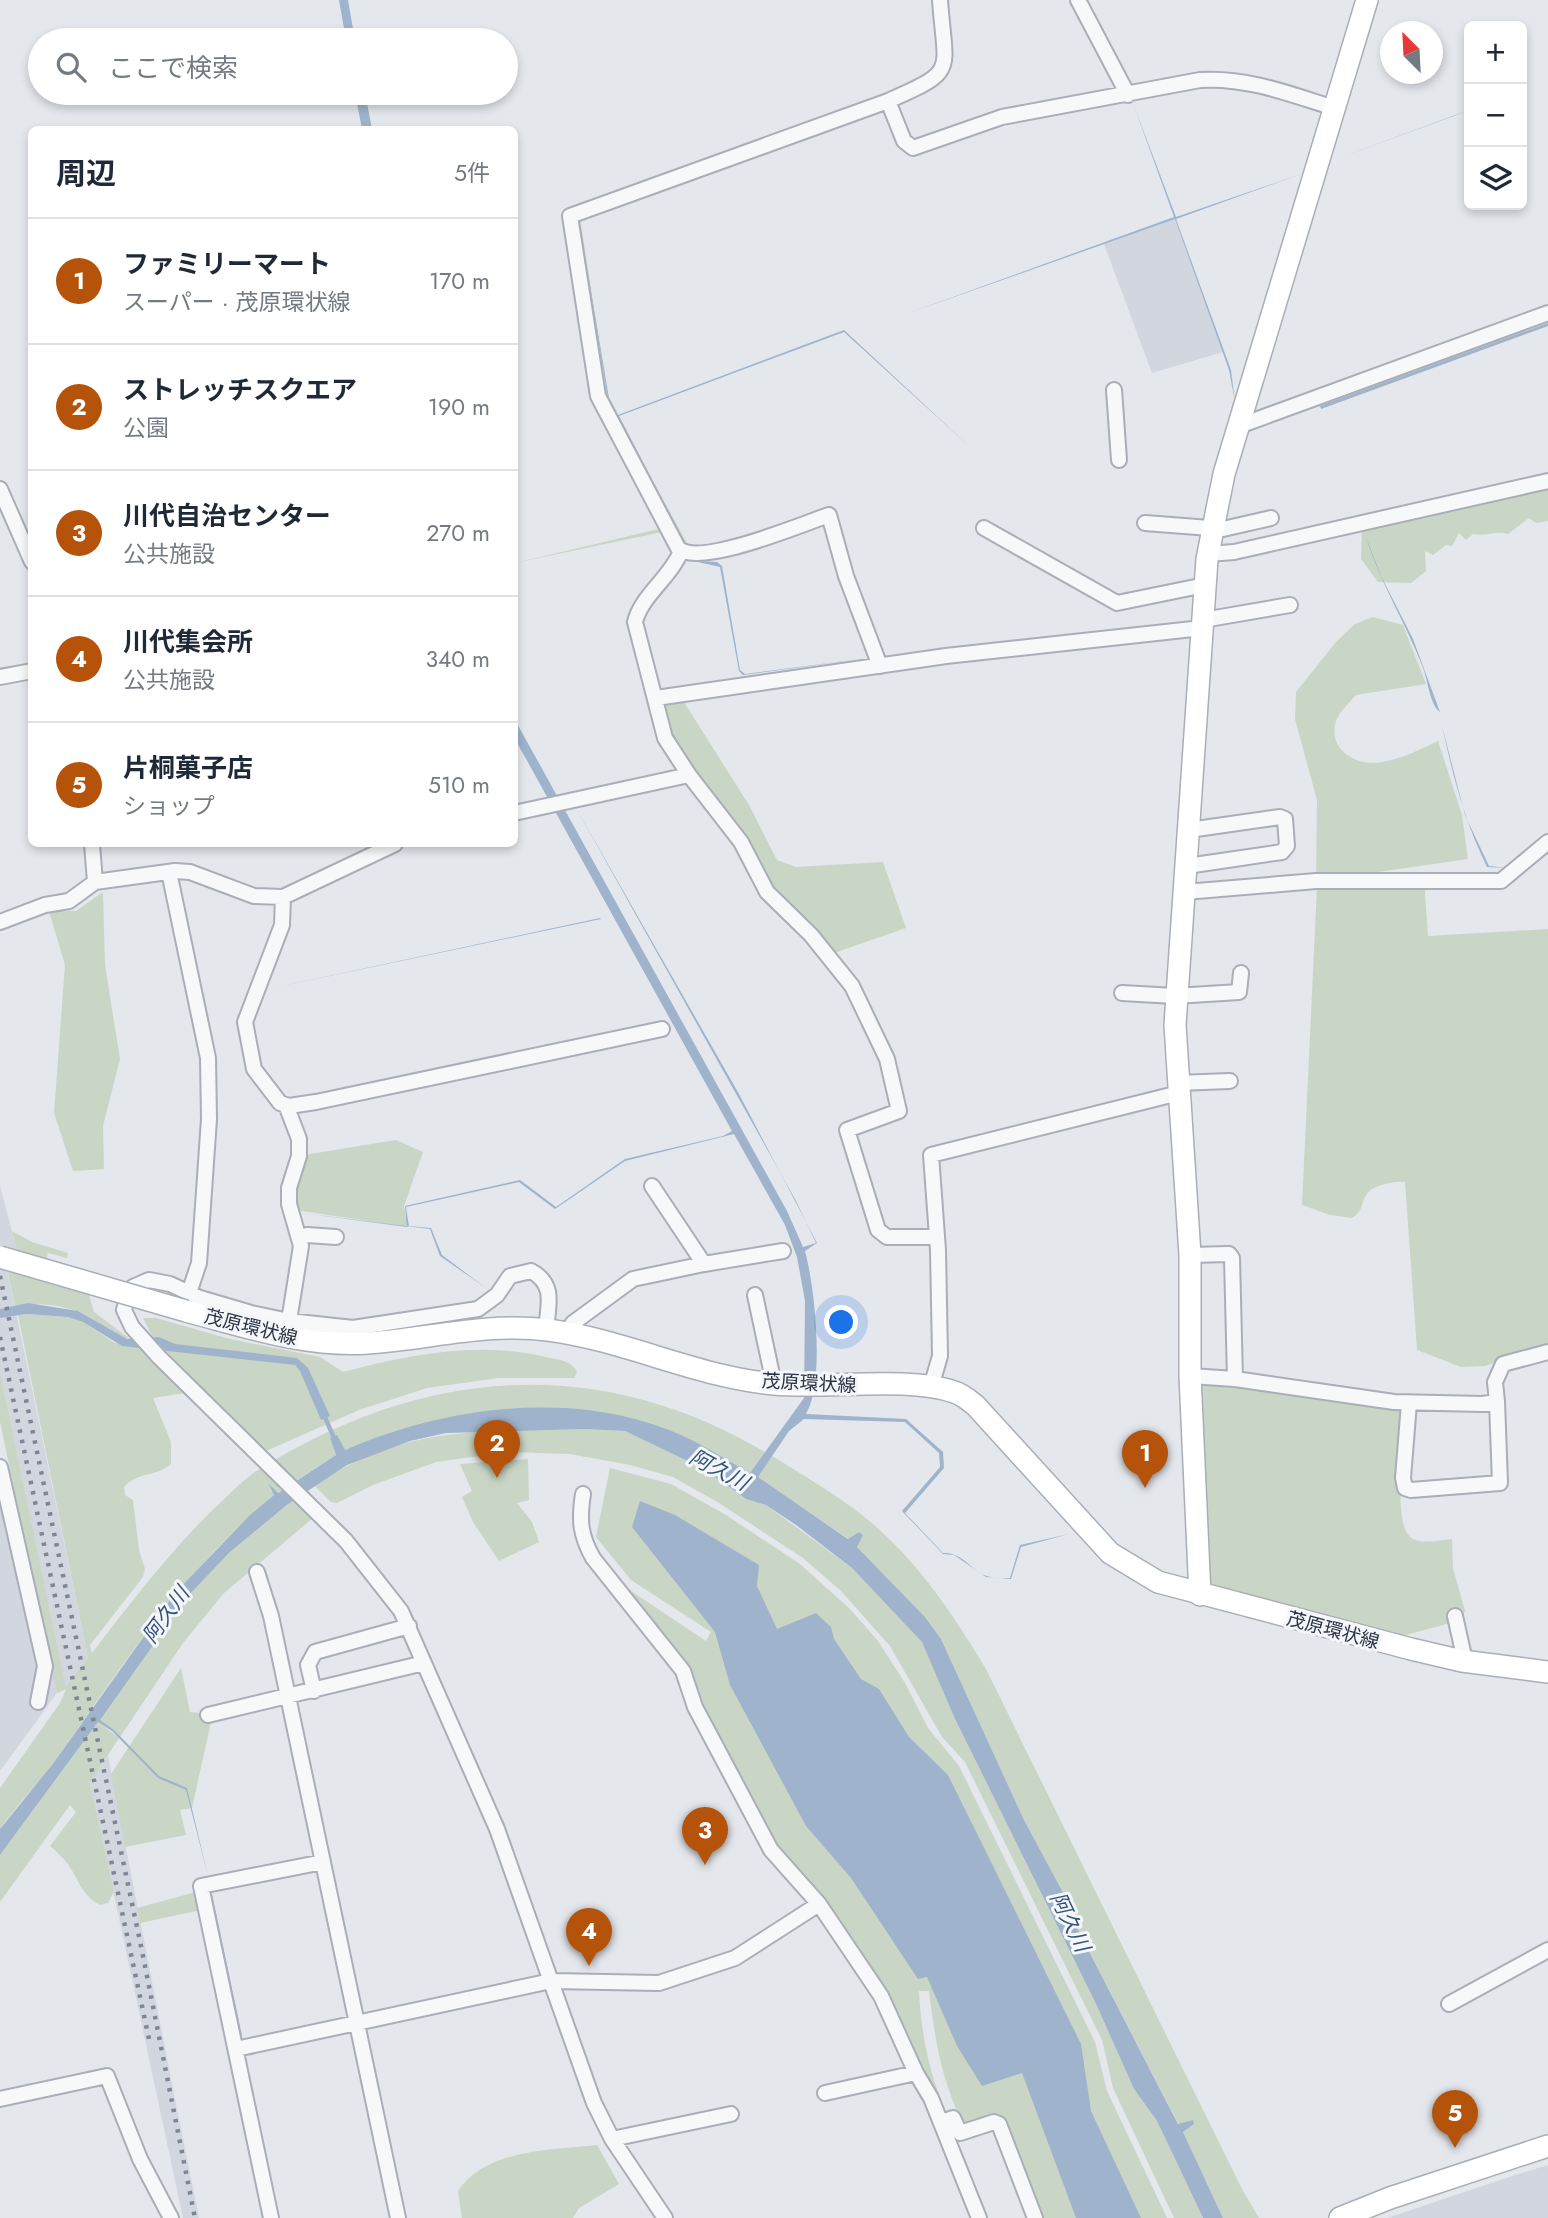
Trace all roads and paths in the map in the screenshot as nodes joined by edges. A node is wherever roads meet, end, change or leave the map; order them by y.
1 (940, 0) edge
2 (1078, 0) edge
3 (1367, 0) edge
4 (1128, 95) junction
5 (888, 101) junction
6 (1334, 108) junction
7 (1548, 313) edge
8 (1114, 390) dead end
9 (1239, 426) junction
10 (1119, 460) dead end
11 (1548, 481) edge
12 (0, 489) edge
13 (1271, 517) dead end
14 (1145, 523) dead end
15 (1211, 527) junction
16 (984, 528) dead end
17 (681, 551) junction
18 (28, 553) edge
19 (1207, 569) junction
20 (1290, 605) dead end
21 (1203, 624) junction
22 (880, 666) junction
23 (28, 672) edge
24 (0, 677) edge
25 (656, 698) junction
26 (689, 775) junction
27 (518, 812) edge
28 (1189, 830) junction
29 (1548, 842) edge
30 (92, 847) edge
31 (389, 847) edge
32 (1187, 866) junction
33 (169, 872) junction
34 (94, 882) junction
35 (1185, 892) junction
36 (283, 897) junction
37 (0, 922) edge
38 (1241, 974) dead end
39 (1122, 993) dead end
40 (1175, 996) junction
41 (662, 1029) dead end
42 (1230, 1081) dead end
43 (1178, 1088) junction
44 (286, 1105) junction
45 (652, 1186) dead end
46 (336, 1237) dead end
47 (937, 1237) junction
48 (300, 1238) junction
49 (783, 1251) dead end
50 (1190, 1255) junction
51 (0, 1257) edge
52 (704, 1264) junction
53 (755, 1296) dead end
54 (188, 1302) junction
55 (289, 1321) junction
56 (556, 1331) junction
57 (1548, 1352) edge
58 (1190, 1376) junction
59 (1236, 1379) junction
60 (774, 1384) junction
61 (931, 1387) junction
62 (1497, 1402) junction
63 (1409, 1403) junction
64 (0, 1466) edge
65 (583, 1494) dead end
66 (257, 1572) dead end
67 (1200, 1595) junction
68 (1455, 1616) dead end
69 (409, 1626) junction
70 (1465, 1661) junction
71 (424, 1663) junction
72 (1548, 1672) edge
73 (314, 1691) junction
74 (288, 1698) junction
75 (38, 1702) dead end
76 (208, 1715) dead end
77 (323, 1862) junction
78 (819, 1904) junction
79 (1548, 1950) edge
80 (551, 1981) junction
81 (1449, 2004) dead end
82 (357, 2022) junction
83 (236, 2049) junction
84 (916, 2073) junction
85 (825, 2093) dead end
86 (0, 2099) edge
87 (731, 2114) dead end
88 (942, 2122) junction
89 (612, 2139) junction
90 (1548, 2146) edge
91 (171, 2218) edge
92 (271, 2218) edge
93 (398, 2218) edge
94 (665, 2218) edge
95 (979, 2218) edge
96 (1035, 2218) edge
97 (1340, 2218) edge

1 - 5 street
2 - 4 street
3 - 6 street
4 - 5 street
4 - 6 street
5 - 17 street
6 - 9 street
7 - 9 street
8 - 10 street
9 - 15 street
11 - 19 street
12 - 18 street
13 - 15 street
14 - 15 street
15 - 19 street
16 - 19 street
17 - 22 street
17 - 25 street
19 - 21 street
20 - 21 street
21 - 22 street
21 - 28 street
22 - 25 street
23 - 24 street
25 - 26 street
26 - 27 street
26 - 47 street
28 - 32 street
28 - 32 street
29 - 35 street
30 - 34 street
31 - 36 street
32 - 35 street
33 - 34 street
33 - 36 street
33 - 54 street
34 - 37 street
35 - 40 street
36 - 44 street
38 - 40 street
39 - 40 street
40 - 43 street
41 - 44 street
42 - 43 street
43 - 47 street
43 - 50 street
44 - 48 street
45 - 52 street
46 - 48 street
47 - 61 street
48 - 55 street
49 - 52 street
50 - 58 street
50 - 59 street
51 - 54 street, 茂原環状線, bridge
52 - 56 street
53 - 60 street
54 - 55 street
54 - 56 street, 茂原環状線
54 - 69 street
55 - 56 street
56 - 60 street, 茂原環状線
57 - 62 street
58 - 59 street
58 - 67 street
59 - 63 street
60 - 61 street, 茂原環状線
61 - 67 street, 茂原環状線
62 - 63 street
62 - 63 street
64 - 75 street
65 - 78 street
66 - 74 street
67 - 70 street, 茂原環状線
68 - 70 street
69 - 71 street
69 - 73 street
70 - 72 street, 茂原環状線
71 - 73 street
71 - 80 street
73 - 74 street
74 - 76 street
74 - 77 street
77 - 82 street
77 - 83 street
78 - 80 street
78 - 84 street
79 - 81 street
80 - 82 street
80 - 89 street
82 - 83 street
82 - 93 street
83 - 92 street
84 - 85 street
84 - 88 street
86 - 91 street
87 - 89 street
88 - 95 street
88 - 96 street
89 - 94 street
90 - 97 street

